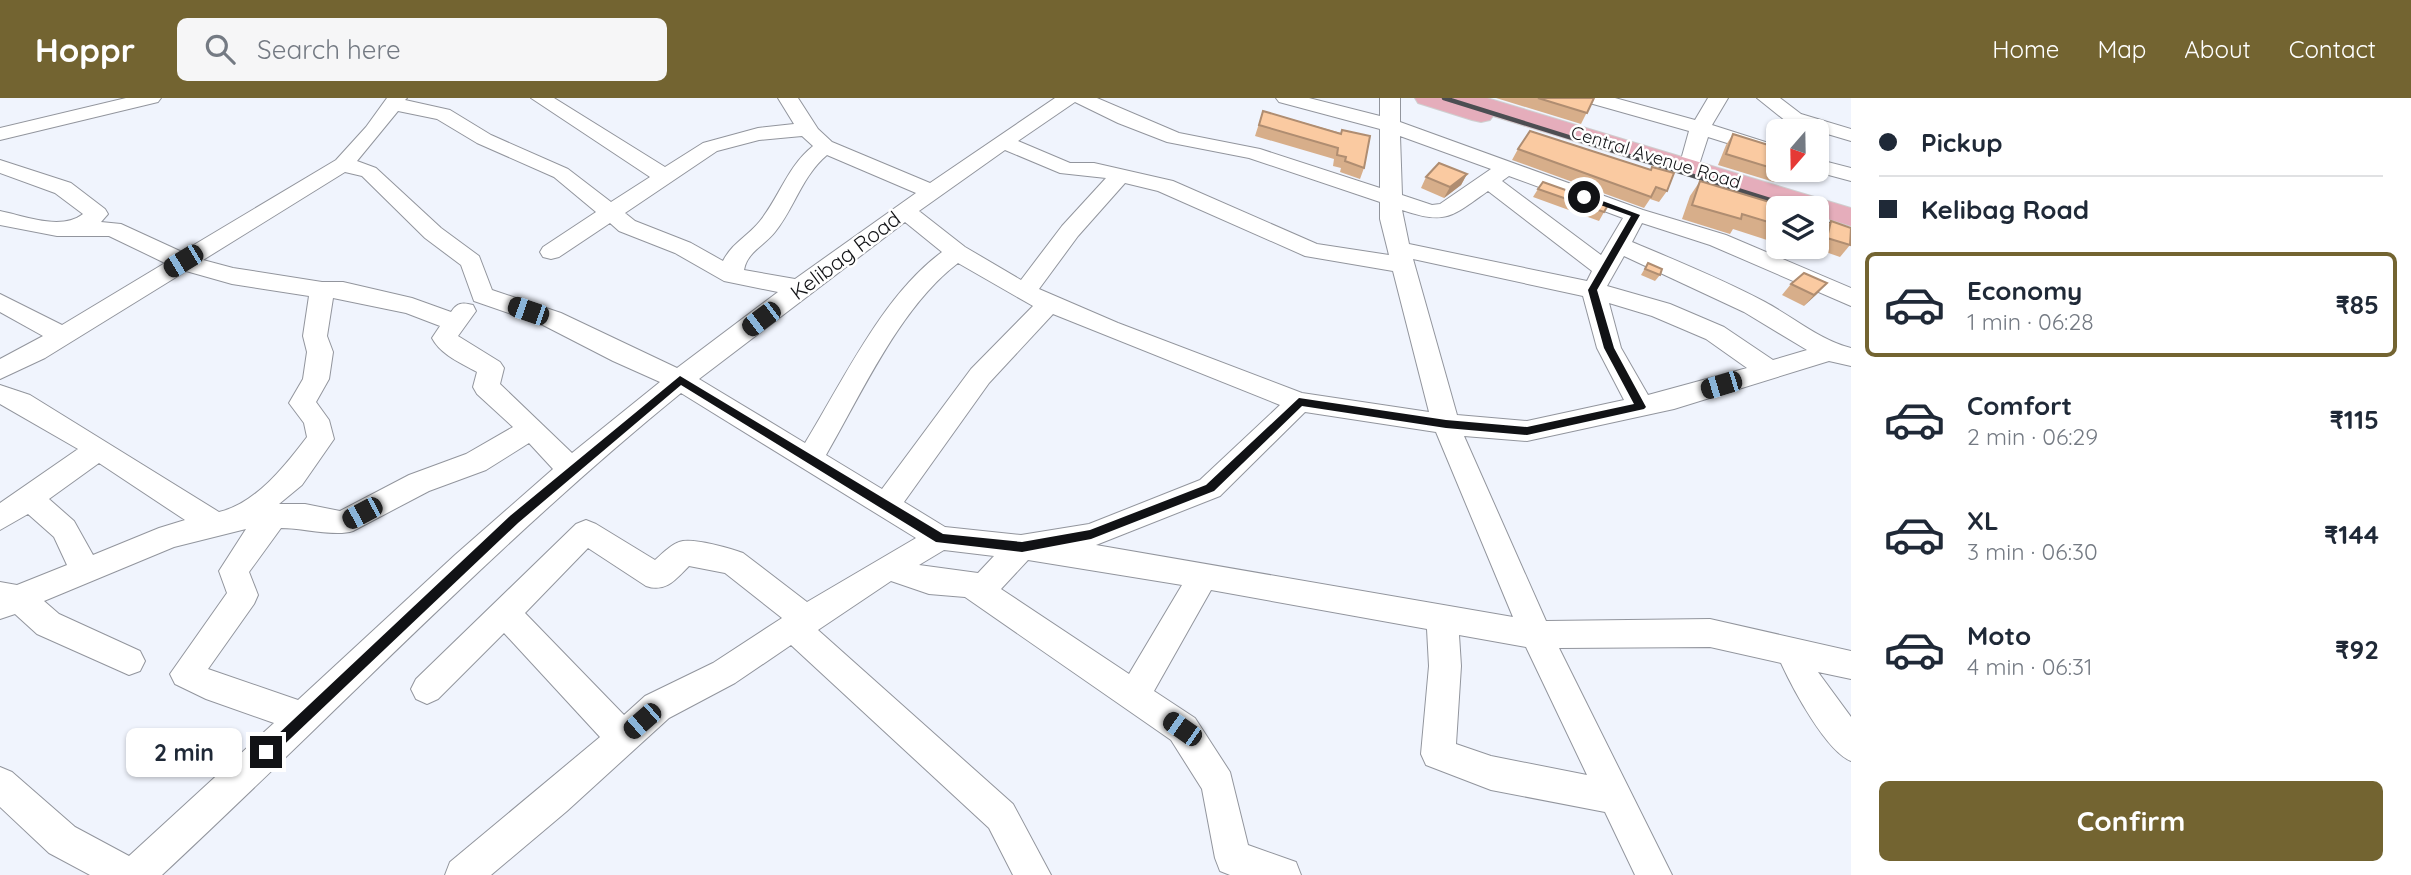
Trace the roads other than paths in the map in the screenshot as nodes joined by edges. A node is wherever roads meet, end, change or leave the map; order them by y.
1 (151, 98) edge
2 (541, 98) edge
3 (788, 98) edge
4 (1068, 98) edge
5 (1082, 98) edge
6 (1286, 98) edge
7 (1427, 98) edge
8 (1461, 98) edge
9 (1593, 98) edge
10 (1718, 98) edge
11 (1767, 98) edge
12 (395, 101) edge
13 (1390, 111) edge
14 (1700, 128) junction
15 (808, 129) junction
16 (0, 134) edge
17 (1851, 135) edge
18 (1002, 142) junction
19 (825, 146) junction
20 (1766, 149) edge
21 (343, 164) junction
22 (0, 166) edge
23 (1690, 167) junction
24 (1507, 168) junction
25 (1829, 168) edge
26 (1120, 175) junction
27 (1851, 175) edge
28 (665, 177) junction
29 (1488, 181) junction
30 (929, 191) junction
31 (1391, 199) junction
32 (1766, 203) edge
33 (904, 210) junction
34 (610, 213) junction
35 (1636, 215) junction
36 (1851, 217) edge
37 (0, 218) edge
38 (1829, 223) edge
39 (78, 229) junction
40 (1851, 231) edge
41 (1619, 245) junction
42 (551, 252) dead end
43 (957, 252) junction
44 (1401, 257) junction
45 (183, 261) junction
46 (732, 276) junction
47 (1599, 280) junction
48 (802, 288) junction
49 (322, 290) junction
50 (1024, 292) junction
51 (482, 295) junction
52 (1851, 298) edge
53 (0, 302) edge
54 (1050, 303) junction
55 (456, 323) junction
56 (62, 335) junction
57 (1840, 355) edge
58 (0, 370) edge
59 (1769, 370) junction
60 (680, 380) junction
61 (0, 394) edge
62 (1299, 402) junction
63 (1640, 407) junction
64 (1446, 424) junction
65 (532, 429) junction
66 (99, 449) junction
67 (810, 459) junction
68 (568, 473) junction
69 (28, 499) junction
70 (886, 505) junction
71 (273, 516) junction
72 (0, 518) edge
73 (229, 522) junction
74 (940, 538) junction
75 (1022, 547) junction
76 (889, 568) junction
77 (84, 571) junction
78 (1203, 576) junction
79 (971, 584) junction
80 (7, 599) edge
81 (504, 612) junction
82 (1442, 619) junction
83 (801, 624) junction
84 (1536, 635) junction
85 (1792, 652) junction
86 (130, 661) dead end
87 (1851, 665) edge
88 (427, 689) dead end
89 (1134, 695) junction
90 (304, 717) junction
91 (623, 738) junction
92 (1851, 745) edge
93 (0, 784) edge
94 (1615, 797) junction
95 (474, 872) edge
96 (127, 875) edge
97 (135, 875) edge
98 (1034, 875) edge
99 (1283, 875) edge
100 (1654, 875) edge

1 - 16 street
2 - 28 street
3 - 15 street
4 - 18 street, Kelibag Road
5 - 31 street
6 - 13 street
7 - 32 main road
8 - 23 main road, Central Avenue Road
9 - 14 street
10 - 14 street
11 - 17 street
12 - 21 street
12 - 34 street
13 - 24 street
13 - 31 street
14 - 20 street
14 - 23 street
15 - 19 street
15 - 28 street
18 - 26 street
18 - 30 street, Kelibag Road
19 - 30 street
19 - 46 street
21 - 45 street
21 - 51 street
22 - 39 street
23 - 36 main road, Central Avenue Road
24 - 29 street
24 - 35 street
25 - 27 street
26 - 44 street
26 - 50 street
28 - 34 street
29 - 31 street
29 - 47 street
30 - 33 street, Kelibag Road
31 - 44 street
33 - 43 street
33 - 48 street, Kelibag Road
34 - 42 street
34 - 46 street
35 - 41 street
35 - 52 street
37 - 39 street
38 - 40 main road
39 - 45 street
41 - 47 street
41 - 57 street
43 - 50 street
43 - 67 street
44 - 47 street
44 - 64 street
45 - 49 street
45 - 56 street
46 - 48 street
47 - 59 street
47 - 63 street
48 - 60 street, Kelibag Road
49 - 55 street
49 - 73 street
50 - 54 street
51 - 55 street
51 - 60 street
53 - 56 street
54 - 62 street
54 - 70 street
55 - 65 street
56 - 58 street
57 - 59 street
59 - 63 street
60 - 67 street
60 - 68 street, Kelibag Road
61 - 66 street
62 - 64 street
62 - 75 street
63 - 64 street
64 - 84 street
65 - 68 street
65 - 71 street
66 - 69 street
66 - 73 street
67 - 70 street
68 - 90 street, Kelibag Road
69 - 72 street
69 - 77 street
70 - 74 street
71 - 73 street
71 - 90 street
73 - 77 street
74 - 75 street
74 - 76 street
75 - 78 street
75 - 79 street
76 - 79 street
76 - 83 street
77 - 80 street
78 - 82 street
78 - 89 street
79 - 89 street
80 - 86 street
81 - 83 street
81 - 88 street
81 - 91 street
82 - 84 street
82 - 94 street
83 - 91 street
83 - 98 street
84 - 85 street
84 - 94 street
85 - 87 street
85 - 92 street
89 - 99 street
90 - 97 street, Kelibag Road
91 - 95 street
93 - 96 street
94 - 100 street

